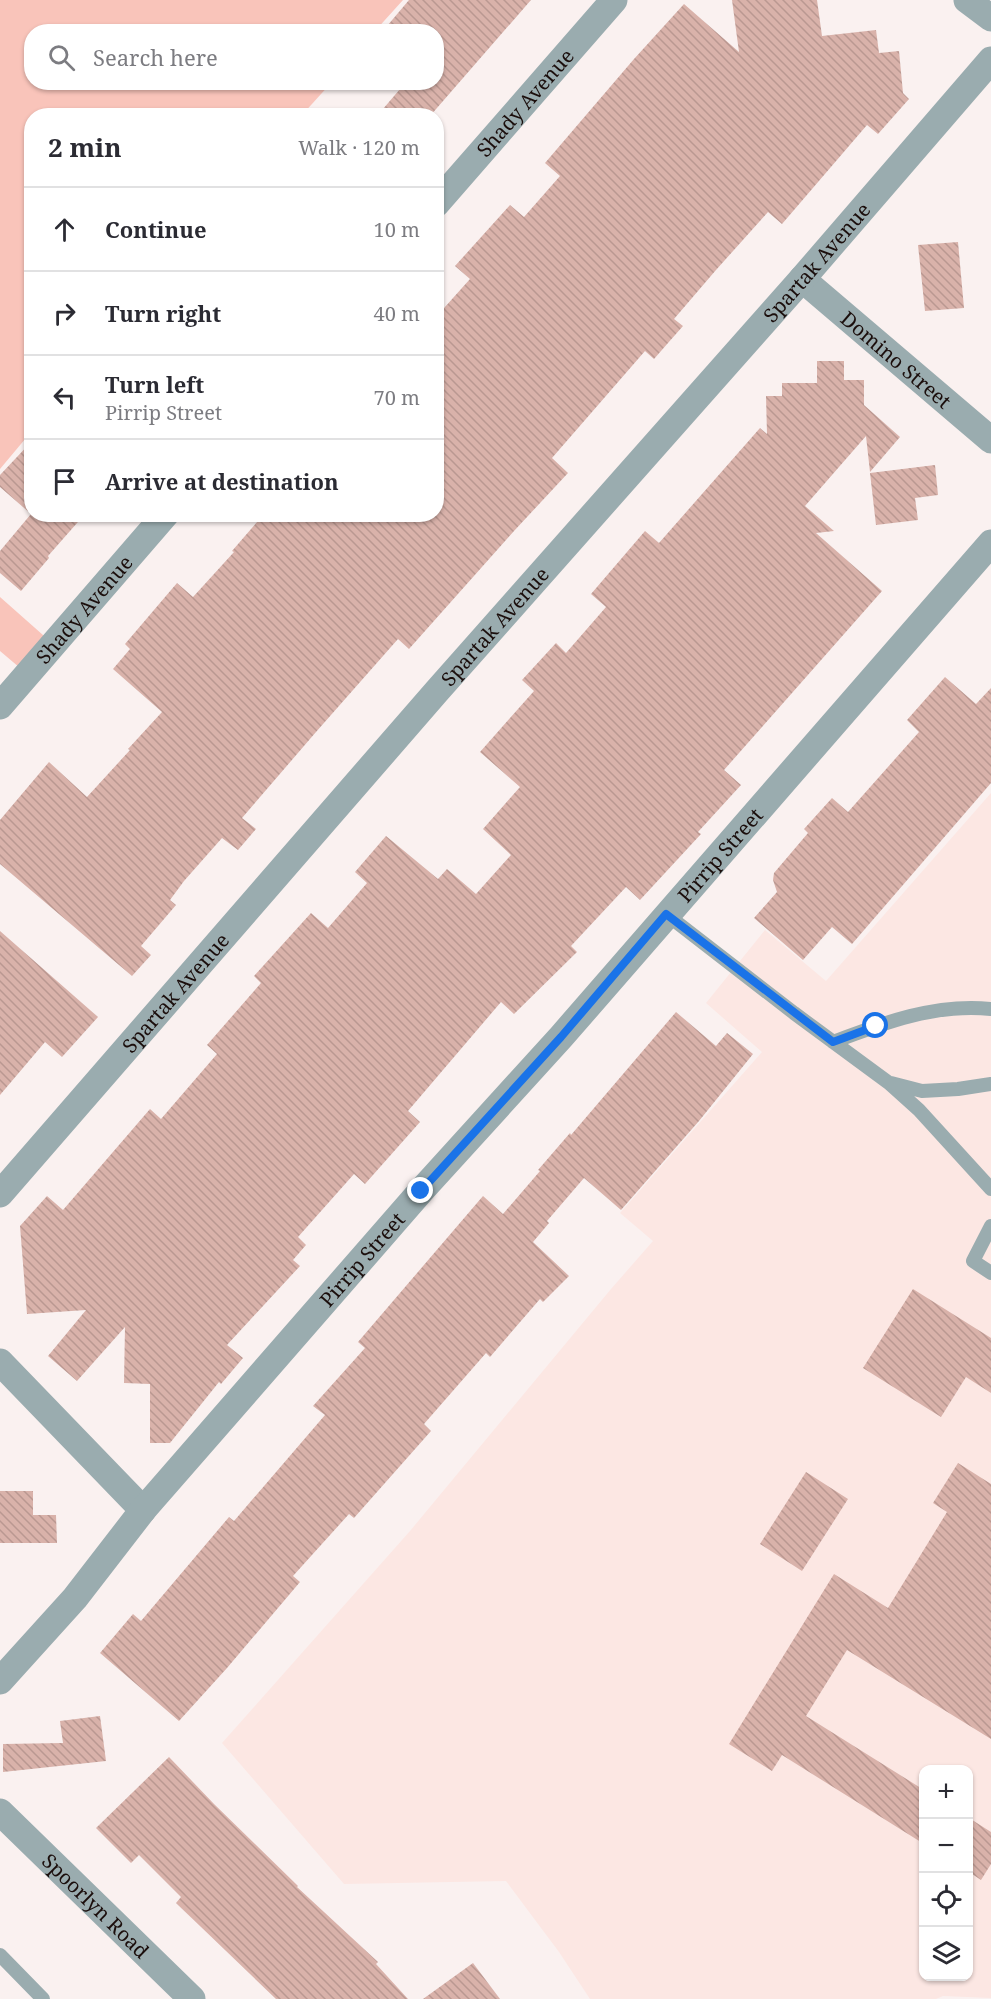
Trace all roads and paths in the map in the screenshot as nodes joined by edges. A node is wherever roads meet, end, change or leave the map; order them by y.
1 (614, 0) edge
2 (967, 0) edge
3 (991, 18) edge
4 (991, 60) edge
5 (444, 195) edge
6 (802, 279) junction
7 (991, 440) edge
8 (159, 522) edge
9 (991, 543) edge
10 (0, 706) edge
11 (666, 914) junction
12 (991, 1010) edge
13 (833, 1042) junction
14 (889, 1083) junction
15 (991, 1084) edge
16 (991, 1189) edge
17 (0, 1194) edge
18 (991, 1226) edge
19 (991, 1273) edge
20 (0, 1362) edge
21 (143, 1510) junction
22 (0, 1682) edge
23 (0, 1812) edge
24 (0, 1954) edge
25 (42, 1999) edge
26 (192, 1999) edge

1 - 5 street, Shady Avenue
2 - 3 street
4 - 6 street, Spartak Avenue
6 - 7 street, Domino Street
6 - 17 street, Spartak Avenue
8 - 10 street, Shady Avenue
9 - 11 street, Pirrip Street
11 - 13 lane
11 - 21 street, Pirrip Street
12 - 13 lane
13 - 14 lane
14 - 15 lane
14 - 16 lane
18 - 19 lane
20 - 21 street
21 - 22 street, Pirrip Street
23 - 26 street, Spoorlyn Road
24 - 25 lane

